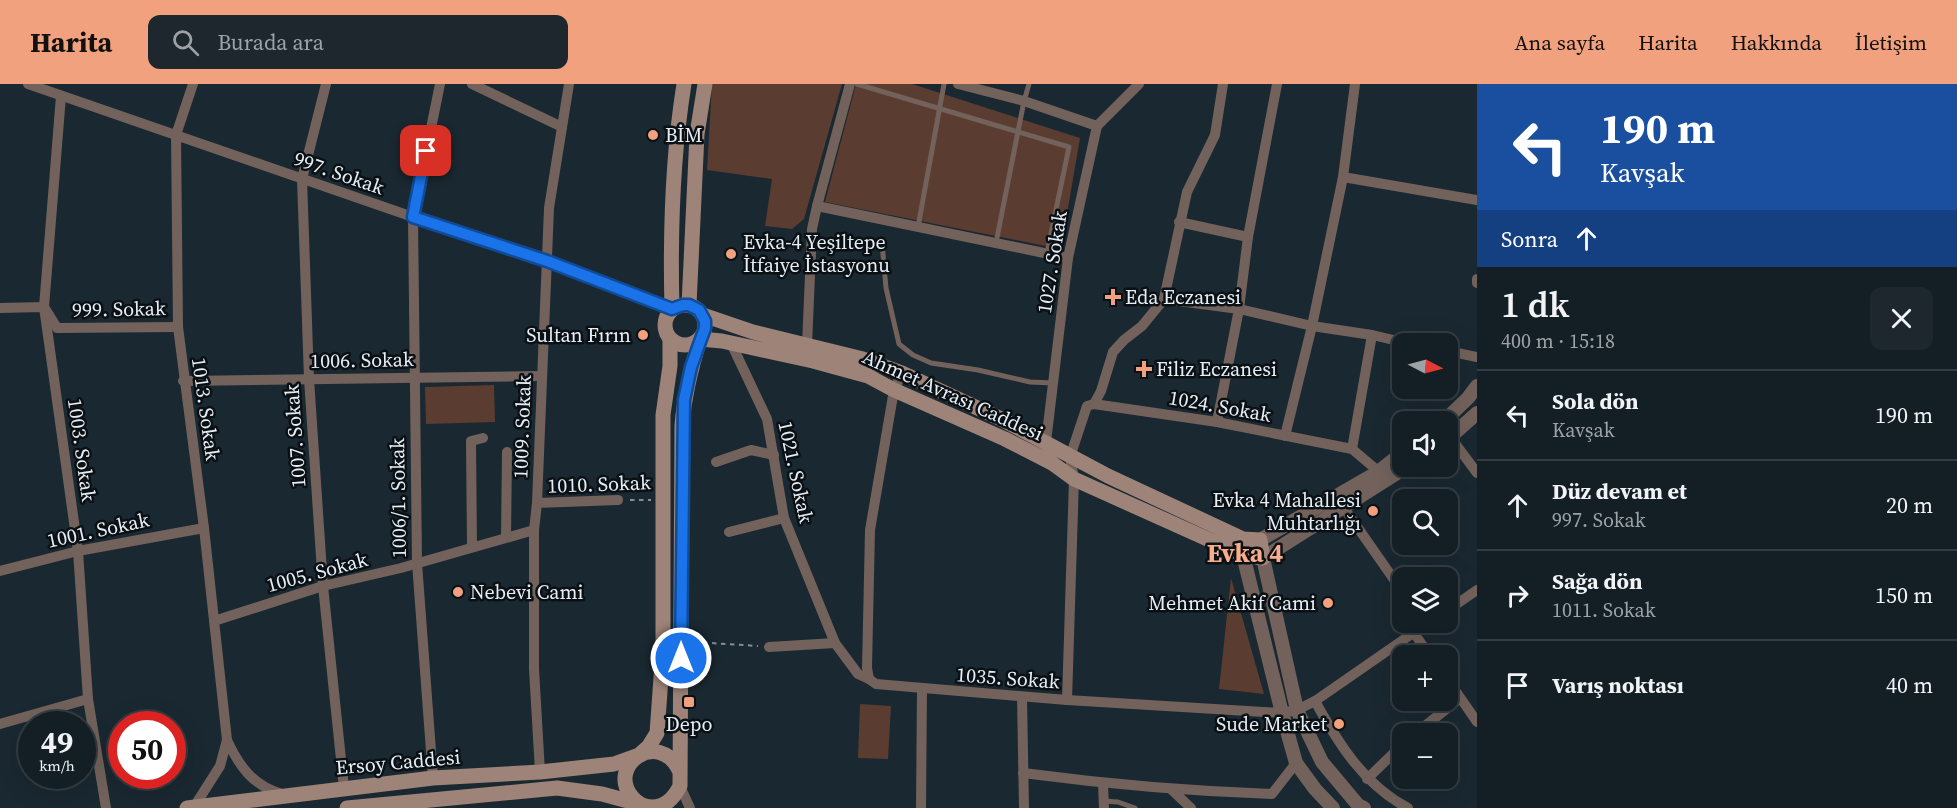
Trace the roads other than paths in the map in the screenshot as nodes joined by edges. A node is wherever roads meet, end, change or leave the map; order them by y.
1 (28, 84) edge
2 (194, 84) edge
3 (326, 84) edge
4 (440, 84) edge
5 (472, 84) edge
6 (569, 84) edge
7 (684, 84) edge
8 (705, 84) edge
9 (849, 84) edge
10 (857, 84) edge
11 (944, 84) edge
12 (958, 84) edge
13 (1029, 84) edge
14 (1138, 84) edge
15 (1223, 84) edge
16 (1277, 84) edge
17 (1355, 84) edge
18 (61, 96) junction
19 (1024, 101) junction
20 (939, 108) junction
21 (1097, 126) junction
22 (562, 127) junction
23 (1019, 132) junction
24 (176, 135) junction
25 (1343, 177) junction
26 (302, 179) junction
27 (1477, 200) edge
28 (817, 206) junction
29 (413, 217) junction
30 (1179, 222) junction
31 (918, 227) junction
32 (1248, 237) junction
33 (882, 243) dead end
34 (996, 243) junction
35 (1047, 254) junction
36 (1068, 258) junction
37 (547, 261) junction
38 (1164, 299) junction
39 (689, 305) junction
40 (44, 307) junction
41 (0, 308) edge
42 (672, 309) junction
43 (1239, 309) junction
44 (703, 315) junction
45 (1312, 326) junction
46 (178, 327) junction
47 (1372, 335) junction
48 (700, 339) junction
49 (670, 340) junction
50 (1392, 340) edge
51 (731, 343) junction
52 (807, 345) junction
53 (1458, 353) edge
54 (1477, 357) edge
55 (902, 373) junction
56 (541, 376) junction
57 (413, 378) junction
58 (309, 379) junction
59 (183, 381) junction
60 (1053, 383) junction
61 (1477, 386) edge
62 (894, 390) junction
63 (1473, 400) edge
64 (1094, 404) junction
65 (1458, 411) edge
66 (1477, 413) edge
67 (1216, 422) junction
68 (1458, 429) edge
69 (1286, 436) junction
70 (483, 438) dead end
71 (1046, 442) junction
72 (1352, 449) junction
73 (1458, 449) edge
74 (507, 452) dead end
75 (774, 455) junction
76 (1070, 457) junction
77 (716, 462) dead end
78 (1052, 463) junction
79 (1392, 466) edge
80 (1392, 473) edge
81 (1477, 473) edge
82 (1384, 476) junction
83 (1074, 479) junction
84 (618, 500) road end
85 (537, 503) junction
86 (1344, 508) junction
87 (784, 518) junction
88 (204, 528) junction
89 (534, 530) junction
90 (729, 532) dead end
91 (506, 537) junction
92 (1243, 539) junction
93 (1260, 540) junction
94 (472, 547) junction
95 (78, 551) junction
96 (1243, 555) junction
97 (1263, 558) junction
98 (417, 563) junction
99 (0, 571) edge
100 (1392, 577) edge
101 (323, 586) junction
102 (1477, 590) edge
103 (1458, 603) edge
104 (214, 621) junction
105 (1414, 633) joint
106 (835, 643) junction
107 (1422, 645) edge
108 (770, 647) road end
109 (869, 680) junction
110 (922, 689) junction
111 (1458, 695) edge
112 (1022, 697) junction
113 (1460, 698) junction
114 (88, 699) junction
115 (1067, 700) junction
116 (1315, 701) junction
117 (1297, 710) junction
118 (1282, 713) junction
119 (1476, 719) edge
120 (1429, 723) edge
121 (0, 724) edge
122 (227, 740) junction
123 (639, 755) junction
124 (1392, 755) edge
125 (1296, 763) junction
126 (679, 770) junction
127 (540, 772) junction
128 (1023, 773) junction
129 (432, 778) junction
130 (1367, 779) junction
131 (1103, 784) junction
132 (680, 786) junction
133 (344, 788) junction
134 (1171, 789) junction
135 (285, 795) junction
136 (1104, 804) edge
137 (190, 807) edge
138 (646, 807) edge
139 (106, 808) edge
140 (347, 808) edge
141 (690, 808) edge
142 (921, 808) edge
143 (1024, 808) edge
144 (1136, 808) edge
145 (1191, 808) edge
146 (1333, 808) edge
147 (1364, 808) edge
148 (1408, 808) edge

1 - 18 street, 997. Sokak
2 - 24 street, 1013. Sokak
3 - 26 street, 1007. Sokak
4 - 29 street, 1006/1. Sokak
5 - 22 street
6 - 22 street, 1009. Sokak
7 - 42 main road
8 - 39 main road
9 - 28 street
10 - 20 lane
11 - 20 lane
12 - 19 street
13 - 19 lane
14 - 21 street
15 - 30 street
16 - 32 street
17 - 25 street
18 - 24 street, 997. Sokak
18 - 40 street, 1003. Sokak
19 - 21 street
19 - 23 lane
20 - 23 lane
20 - 31 lane
21 - 36 street, 1027. Sokak
22 - 37 street, 1009. Sokak
23 - 34 lane
23 - 35 lane
24 - 26 street, 997. Sokak
24 - 46 street, 1013. Sokak
25 - 27 street
25 - 45 street
26 - 29 street, 997. Sokak
26 - 58 street, 1007. Sokak
28 - 31 street
28 - 52 street
29 - 37 street, 997. Sokak
29 - 57 street, 1006/1. Sokak
30 - 32 street
30 - 38 street
31 - 34 street
32 - 43 street
33 - 60 lane
34 - 35 street
35 - 36 street
36 - 60 street, 1027. Sokak
37 - 42 street, 997. Sokak
37 - 56 street, 1009. Sokak
38 - 43 street
38 - 64 street
39 - 42 main road
39 - 44 main road
40 - 41 street, 999. Sokak
40 - 46 street, 999. Sokak
40 - 95 street, 1003. Sokak
42 - 49 main road
43 - 45 street
43 - 67 street
44 - 48 main road
44 - 52 main road, Ahmet Avrası Caddesi
45 - 47 street
45 - 69 street
46 - 59 street, 1013. Sokak
47 - 50 street
47 - 72 street
48 - 49 main road
48 - 51 main road, Ahmet Avrası Caddesi
48 - 126 main road
49 - 123 main road
51 - 62 main road, Ahmet Avrası Caddesi
51 - 75 street, 1021. Sokak
52 - 55 main road, Ahmet Avrası Caddesi
53 - 54 street
55 - 62 street
55 - 71 main road, Ahmet Avrası Caddesi
56 - 57 street, 1006. Sokak
56 - 85 street, 1009. Sokak
57 - 58 street, 1006. Sokak
57 - 98 street, 1006/1. Sokak
58 - 59 street, 1006. Sokak
58 - 101 street, 1007. Sokak
59 - 88 street, 1013. Sokak
60 - 71 street, 1027. Sokak
61 - 63 street
62 - 78 main road, Ahmet Avrası Caddesi
62 - 109 street
63 - 65 street
64 - 67 street, 1024. Sokak
64 - 76 street
66 - 68 street
67 - 69 street, 1024. Sokak
69 - 72 street, 1024. Sokak
70 - 94 street
71 - 76 main road, Ahmet Avrası Caddesi
71 - 78 street, 1027. Sokak
72 - 82 street
73 - 81 street
74 - 91 street
75 - 77 street
75 - 87 street, 1021. Sokak
76 - 83 street
76 - 92 main road, Ahmet Avrası Caddesi
78 - 83 main road, Ahmet Avrası Caddesi
79 - 82 street
80 - 82 street
82 - 86 street
82 - 93 street
83 - 96 main road, Ahmet Avrası Caddesi
83 - 115 street
84 - 85 street, 1010. Sokak
85 - 89 street, 1009. Sokak
86 - 97 street
86 - 100 street
87 - 90 street
87 - 106 street, 1021. Sokak
88 - 95 street, 1001. Sokak
88 - 104 street, 1013. Sokak
89 - 91 street, 1005. Sokak
89 - 127 street, 1009. Sokak
91 - 94 street, 1005. Sokak
92 - 93 main road
92 - 96 main road
93 - 97 main road
94 - 98 street, 1005. Sokak
95 - 99 street, 1001. Sokak
95 - 114 street, 1003. Sokak
96 - 97 main road, Ahmet Avrası Caddesi
96 - 118 street
97 - 117 street
98 - 101 street, 1005. Sokak
98 - 129 street, 1006/1. Sokak
101 - 104 street, 1005. Sokak
101 - 133 street, 1007. Sokak
102 - 103 street
104 - 122 street, 1013. Sokak
105 - 107 street
105 - 116 street, 1035. Sokak
106 - 108 street
106 - 109 street, 1021. Sokak
109 - 110 street, 1035. Sokak
110 - 112 street, 1035. Sokak
110 - 142 street
111 - 113 street
112 - 115 street, 1035. Sokak
112 - 128 street
113 - 119 street
113 - 120 street
114 - 121 street
114 - 139 street, 1003. Sokak
115 - 118 street, 1035. Sokak
116 - 117 street, 1035. Sokak
116 - 130 street
117 - 118 street, 1035. Sokak
117 - 147 street
118 - 125 street
122 - 135 street, 1013. Sokak
122 - 137 street, 1013. Sokak
123 - 126 main road
123 - 127 main road, Ersoy Caddesi
123 - 138 main road
124 - 130 street
125 - 134 street
125 - 146 street
126 - 132 main road
127 - 129 main road, Ersoy Caddesi
128 - 131 street
128 - 143 street
129 - 133 main road, Ersoy Caddesi
130 - 148 street
131 - 134 street
131 - 136 street
132 - 138 main road
132 - 141 street
133 - 135 main road, Ersoy Caddesi
134 - 145 street
135 - 137 main road, Ersoy Caddesi
136 - 144 lane
138 - 140 main road, Ersoy Caddesi

